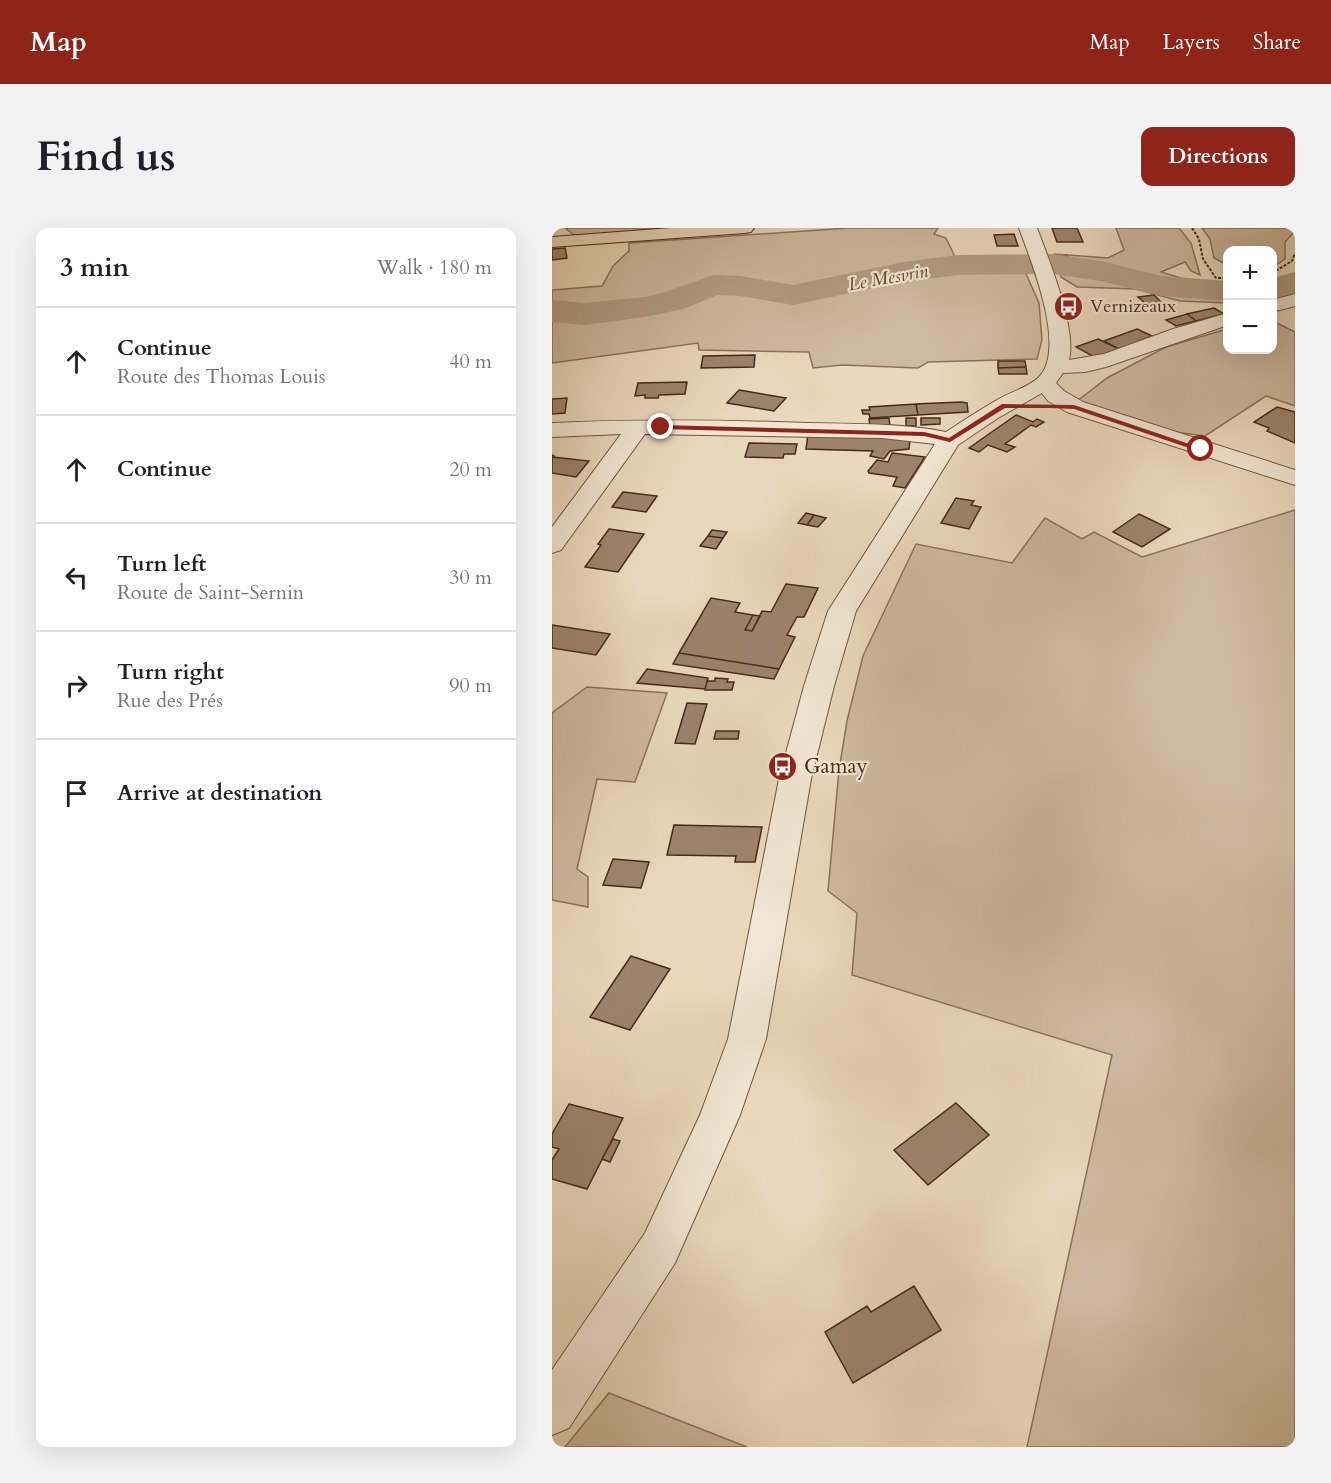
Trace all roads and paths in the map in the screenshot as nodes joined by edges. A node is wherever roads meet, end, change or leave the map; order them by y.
1 (745, 228) edge
2 (1028, 228) edge
3 (1192, 228) edge
4 (552, 242) edge
5 (1295, 253) edge
6 (1277, 270) edge
7 (1223, 278) edge
8 (1295, 300) edge
9 (1277, 305) edge
10 (1223, 320) edge
11 (1051, 375) junction
12 (1004, 406) junction
13 (1074, 407) junction
14 (638, 427) junction
15 (552, 430) edge
16 (950, 440) junction
17 (1295, 478) edge
18 (552, 545) edge
19 (552, 1411) edge

1 - 4 main road
2 - 11 street
3 - 7 path
5 - 6 path
8 - 9 street
10 - 11 street
11 - 12 street
11 - 13 street
12 - 13 street
12 - 16 street
13 - 17 street
14 - 15 street
14 - 16 street
14 - 18 street
16 - 19 street

